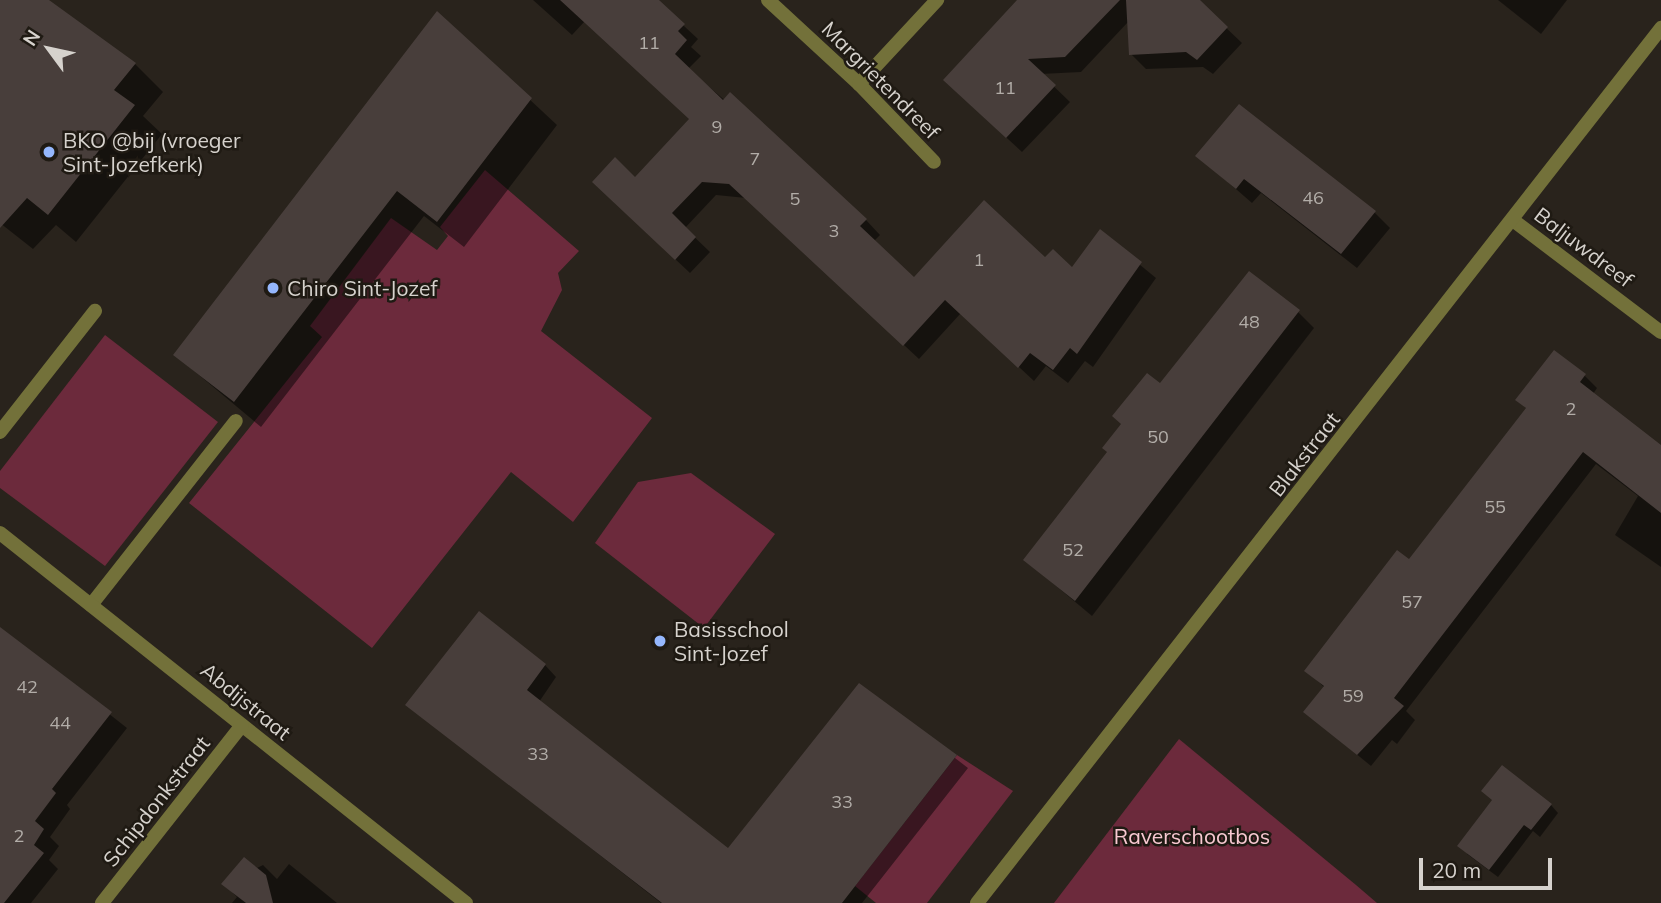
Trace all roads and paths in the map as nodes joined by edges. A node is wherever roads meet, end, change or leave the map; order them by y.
1 (768, 0) edge
2 (937, 0) edge
3 (1661, 28) edge
4 (859, 84) junction
5 (934, 162) dead end
6 (1514, 221) junction
7 (95, 311) dead end
8 (1661, 332) edge
9 (236, 421) dead end
10 (0, 432) edge
11 (0, 533) edge
12 (91, 605) junction
13 (242, 725) junction
14 (102, 903) edge
15 (466, 903) edge
16 (978, 903) edge

1 - 4 street, Margrietendreef
2 - 4 street
3 - 6 street, Blakstraat
4 - 5 street, Margrietendreef
6 - 8 street, Baljuwdreef
6 - 16 street, Blakstraat
7 - 10 street
9 - 12 street
11 - 12 street, Abdijstraat
12 - 13 street, Abdijstraat
13 - 14 street, Schipdonkstraat
13 - 15 street, Abdijstraat

